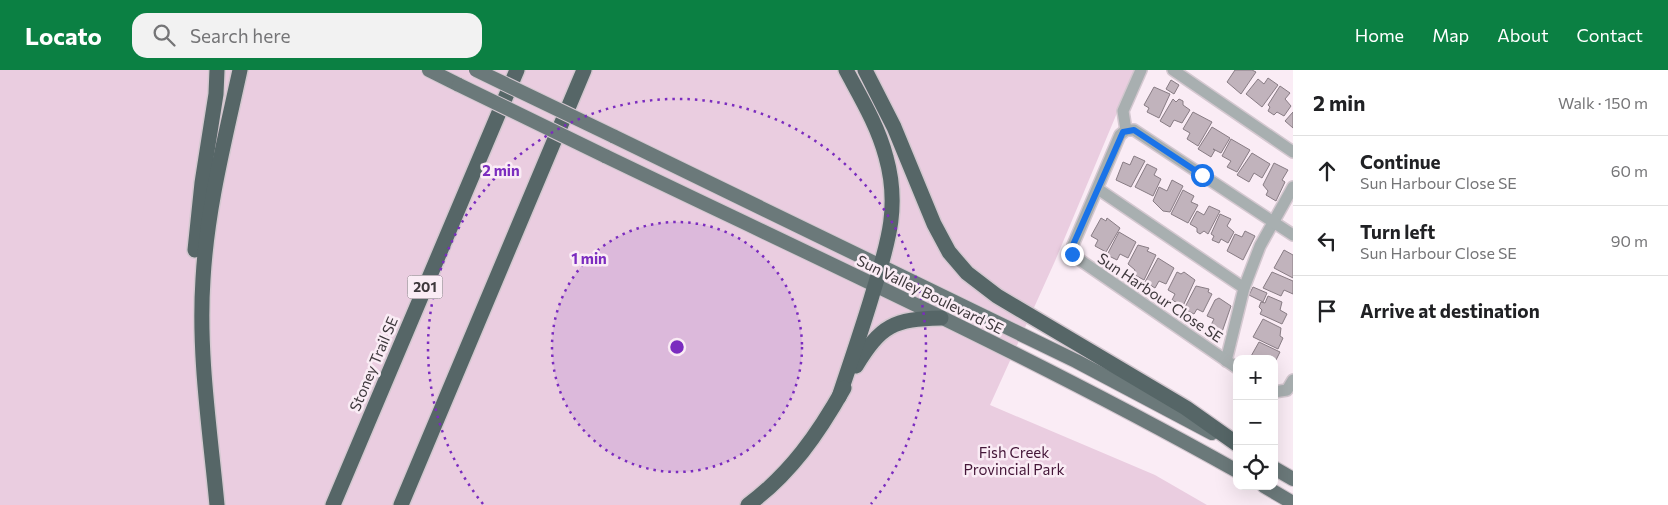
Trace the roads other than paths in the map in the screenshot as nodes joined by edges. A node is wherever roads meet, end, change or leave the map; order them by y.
1 (217, 70) edge
2 (240, 70) edge
3 (429, 70) edge
4 (476, 70) edge
5 (517, 70) edge
6 (584, 70) edge
7 (846, 70) edge
8 (865, 70) edge
9 (1140, 70) edge
10 (1172, 70) edge
11 (1126, 130) junction
12 (1293, 152) edge
13 (1293, 187) edge
14 (1098, 189) junction
15 (1274, 223) junction
16 (1293, 235) edge
17 (881, 266) junction
18 (875, 286) junction
19 (1244, 288) junction
20 (941, 318) junction
21 (1226, 361) junction
22 (1233, 365) edge
23 (204, 377) junction
24 (1293, 380) edge
25 (1278, 391) edge
26 (839, 397) junction
27 (1233, 442) edge
28 (1233, 443) edge
29 (1233, 469) edge
30 (1278, 470) edge
31 (1293, 478) edge
32 (1271, 490) edge
33 (1293, 503) edge
34 (217, 505) edge
35 (333, 505) edge
36 (401, 505) edge
37 (748, 505) edge

1 - 23 highway
2 - 23 highway
3 - 18 main road, Sun Valley Boulevard SE, bridge
4 - 17 main road, Sun Valley Boulevard SE, bridge
5 - 35 highway, Stoney Trail SE / 201
6 - 36 highway
7 - 17 highway
8 - 27 highway
9 - 11 street
10 - 12 street
11 - 14 street, Sun Harbour Close SE
11 - 15 street
13 - 15 street
14 - 19 street
14 - 21 street, Sun Harbour Close SE
15 - 16 street
15 - 19 street
17 - 18 highway
17 - 28 main road, Sun Valley Boulevard SE
18 - 20 main road, Sun Valley Boulevard SE
18 - 26 highway
19 - 21 street
20 - 26 highway
20 - 29 main road, Sun Valley Boulevard SE
21 - 22 street, Sun Harbour Close SE
23 - 34 highway
24 - 25 street
26 - 37 highway
30 - 31 main road
32 - 33 main road

